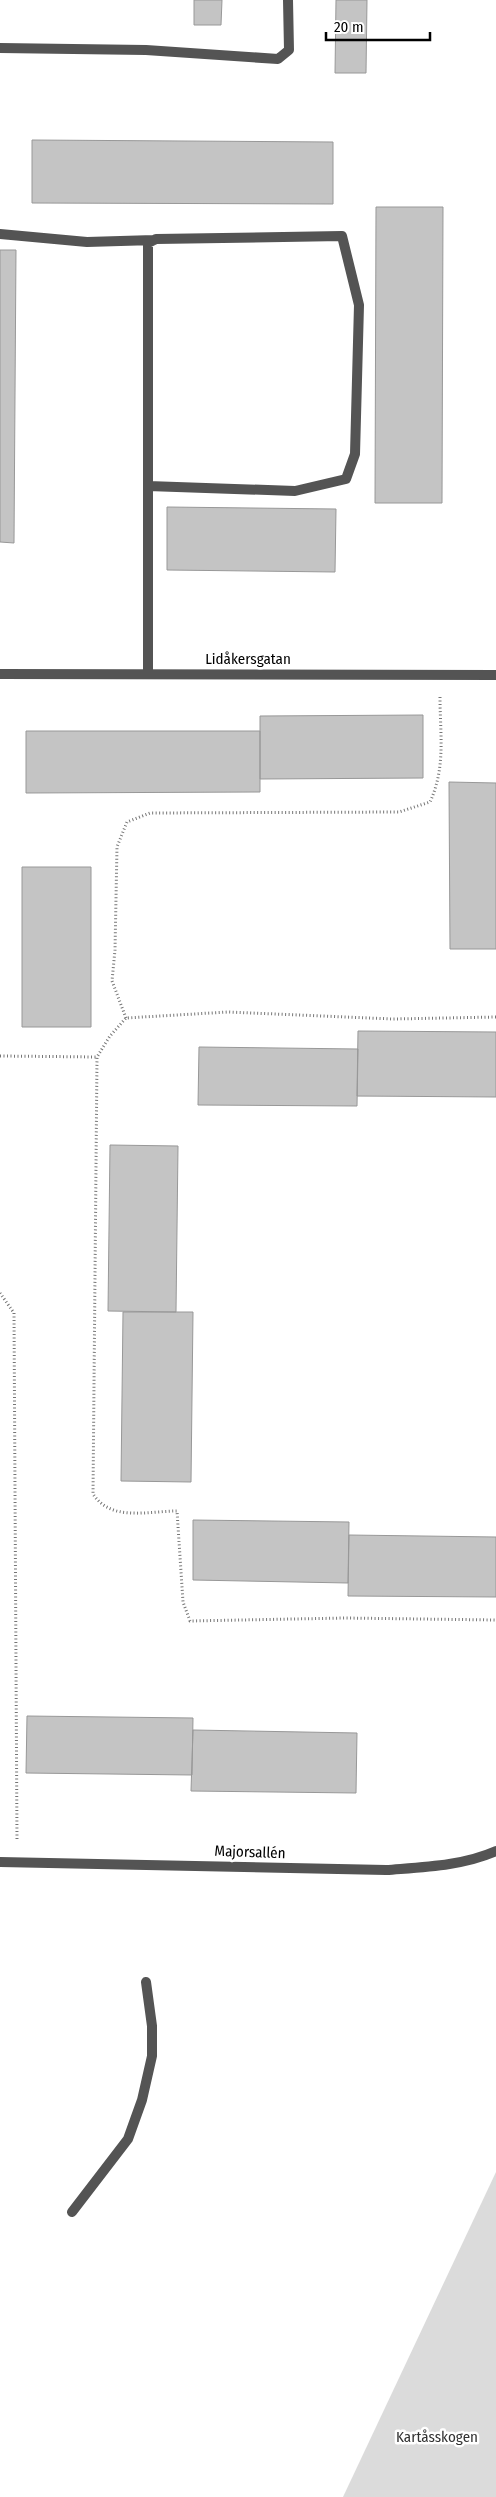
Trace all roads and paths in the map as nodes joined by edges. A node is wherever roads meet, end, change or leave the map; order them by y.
1 (288, 0) edge
2 (0, 48) edge
3 (0, 234) edge
4 (156, 239) junction
5 (148, 486) junction
6 (0, 674) edge
7 (148, 674) junction
8 (439, 675) junction
9 (496, 675) edge
10 (496, 1017) edge
11 (126, 1018) junction
12 (0, 1056) edge
13 (98, 1057) junction
14 (0, 1293) edge
15 (496, 1620) edge
16 (496, 1851) edge
17 (0, 1862) edge
18 (17, 1862) junction
19 (146, 1982) dead end
20 (72, 2212) dead end

1 - 2 street
3 - 4 street
4 - 5 street
4 - 5 street
5 - 7 street
6 - 7 street, Lidåkersgatan
7 - 8 street, Lidåkersgatan
8 - 9 street, Lidåkersgatan
8 - 11 path
10 - 11 path
11 - 13 path
12 - 13 path
13 - 15 path
14 - 18 path
16 - 18 street, Majorsallén
17 - 18 street, Majorsallén
19 - 20 street

